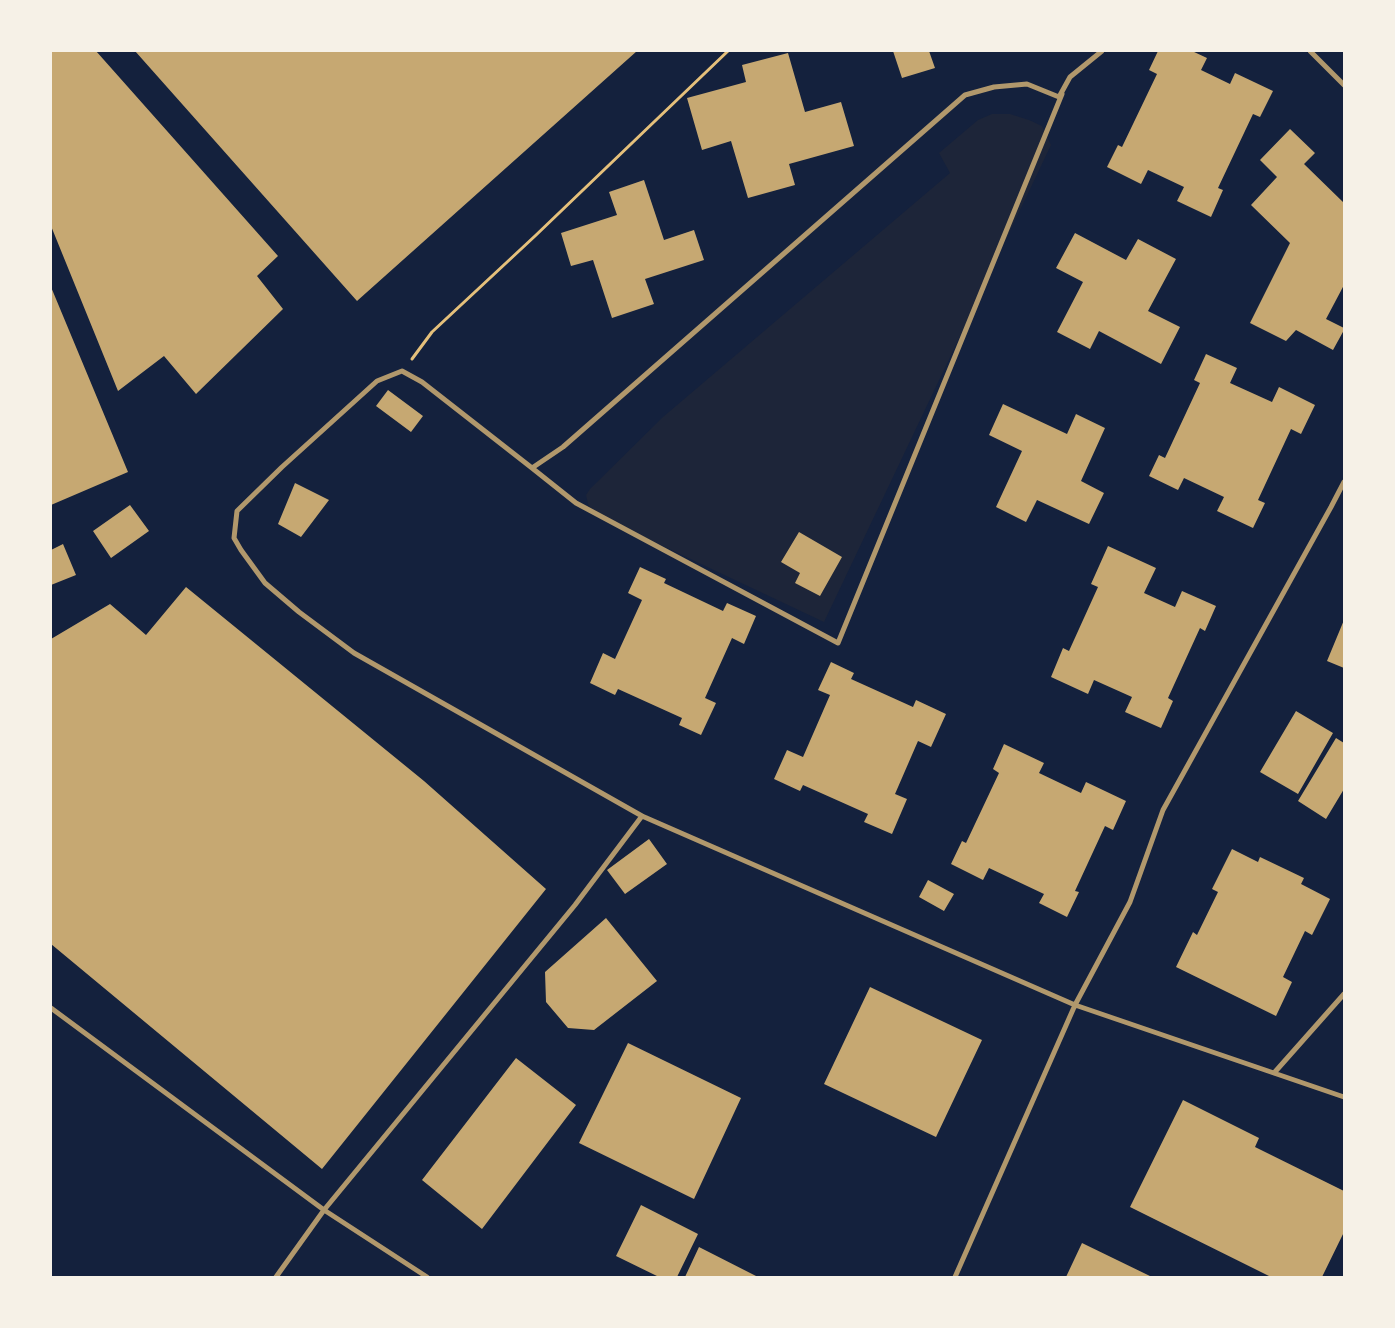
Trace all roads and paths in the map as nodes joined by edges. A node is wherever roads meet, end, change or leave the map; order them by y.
1 (728, 51) edge
2 (1102, 51) edge
3 (1310, 51) edge
4 (1070, 77) junction
5 (1344, 85) edge
6 (402, 371) junction
7 (532, 468) junction
8 (1344, 482) edge
9 (642, 816) junction
10 (1344, 994) edge
11 (1075, 1005) junction
12 (51, 1008) edge
13 (1274, 1073) junction
14 (1344, 1097) edge
15 (324, 1210) junction
16 (276, 1277) edge
17 (427, 1277) edge
18 (955, 1277) edge

1 - 6 path
2 - 4 street
3 - 5 street
4 - 7 street
4 - 7 street
6 - 7 street
6 - 9 street
8 - 11 street
9 - 11 street
9 - 15 street
10 - 13 street
11 - 13 street
11 - 18 street
12 - 15 street
13 - 14 street
15 - 16 street
15 - 17 street

